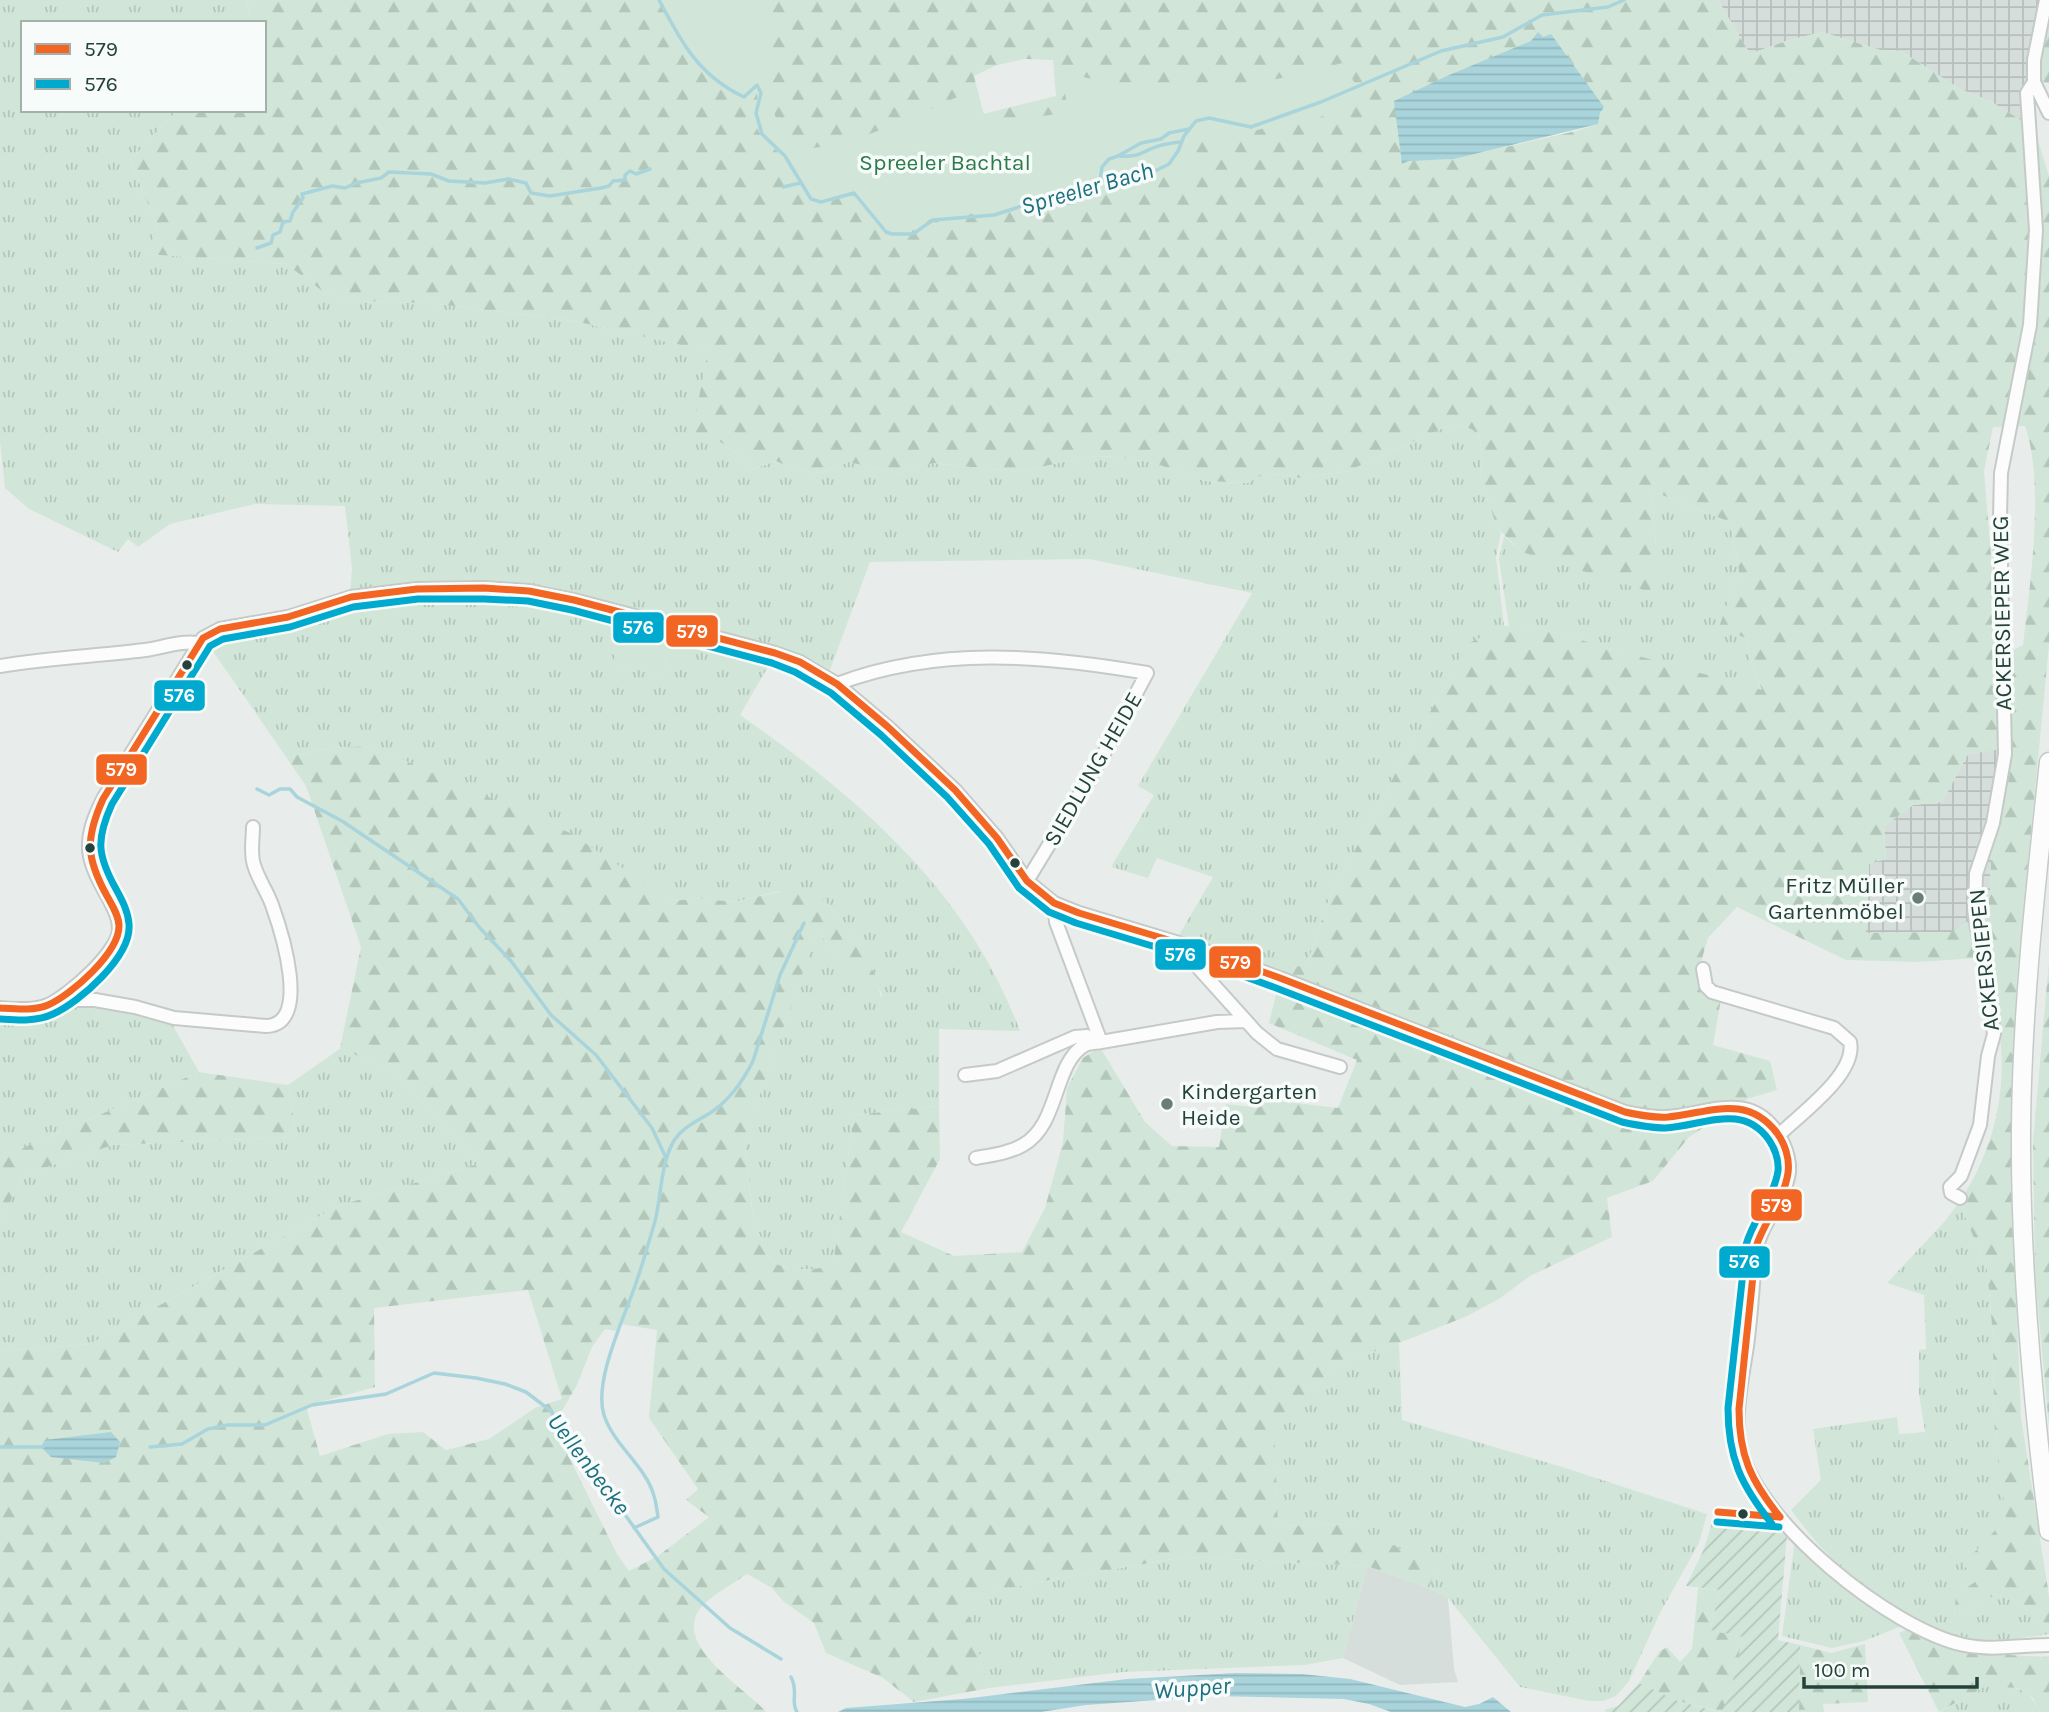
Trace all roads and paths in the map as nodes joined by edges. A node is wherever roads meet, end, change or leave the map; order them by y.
1 (2046, 0) edge
2 (2034, 82) junction
3 (2049, 113) edge
4 (198, 643) junction
5 (0, 666) edge
6 (837, 684) junction
7 (2005, 754) joint
8 (2049, 762) edge
9 (253, 827) dead end
10 (1027, 881) junction
11 (1054, 903) junction
12 (1175, 942) junction
13 (1703, 970) dead end
14 (57, 1000) junction
15 (0, 1008) edge
16 (1246, 1021) junction
17 (1101, 1042) junction
18 (1340, 1067) dead end
19 (965, 1075) dead end
20 (1779, 1135) junction
21 (976, 1158) dead end
22 (1960, 1198) dead end
23 (2049, 1531) edge
24 (2049, 1644) edge

1 - 2 street
2 - 3 street
2 - 7 street, ACKERSIEPER WEG
4 - 5 street
4 - 6 street
4 - 14 street
6 - 10 street
6 - 10 street, SIEDLUNG HEIDE
7 - 22 street, ACKERSIEPEN
8 - 23 main road
9 - 14 street
10 - 11 street
11 - 12 street
11 - 17 street
12 - 16 street
12 - 20 street
13 - 20 street
14 - 15 street
16 - 17 street
16 - 18 street
17 - 19 street
17 - 21 street
20 - 24 street

